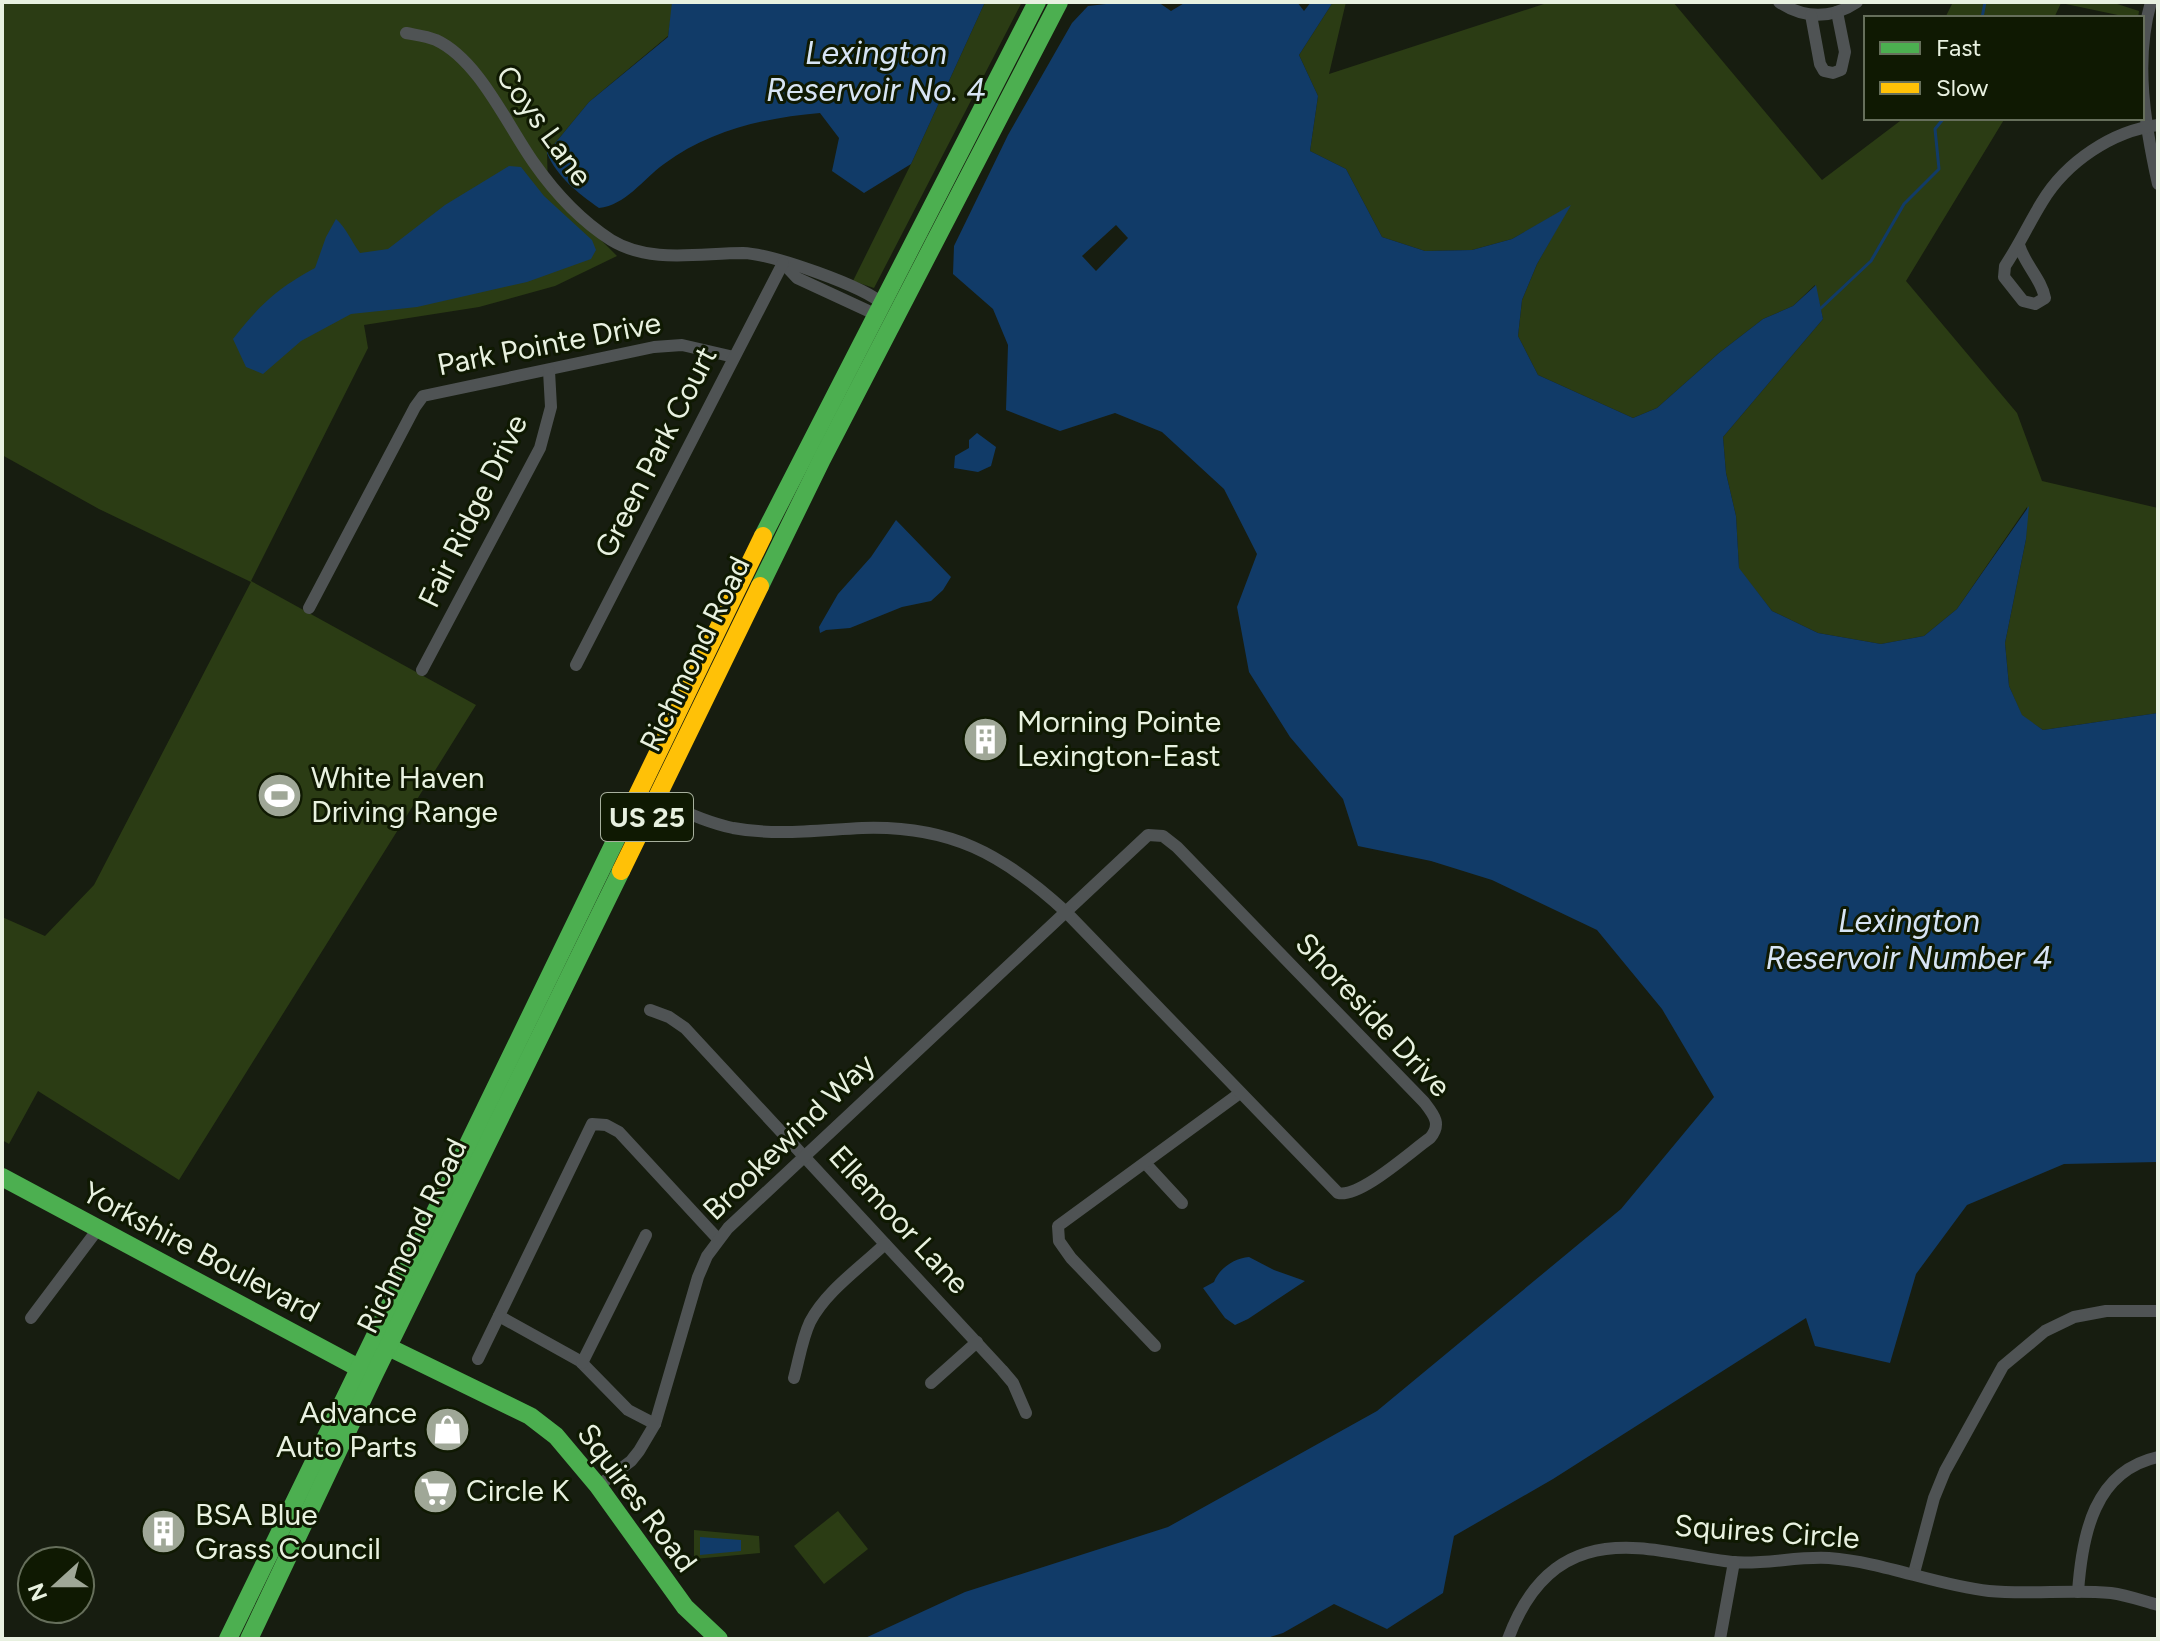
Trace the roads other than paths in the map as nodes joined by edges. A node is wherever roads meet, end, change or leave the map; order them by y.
1 (1037, 2) edge
2 (1059, 2) edge
3 (1779, 2) edge
4 (1857, 2) edge
5 (2151, 2) edge
6 (1837, 12) junction
7 (1811, 15) junction
8 (2144, 30) edge
9 (406, 33) dead end
10 (2144, 86) edge
11 (2153, 125) edge
12 (2158, 184) edge
13 (2019, 245) junction
14 (783, 263) junction
15 (878, 308) junction
16 (895, 317) junction
17 (734, 357) junction
18 (549, 371) junction
19 (309, 608) dead end
20 (576, 665) dead end
21 (422, 670) dead end
22 (647, 795) junction
23 (1066, 912) junction
24 (650, 1010) dead end
25 (1240, 1093) junction
26 (804, 1156) junction
27 (1146, 1164) junction
28 (2, 1177) edge
29 (1182, 1203) dead end
30 (98, 1229) junction
31 (646, 1235) dead end
32 (718, 1239) junction
33 (885, 1244) junction
34 (2158, 1311) edge
35 (499, 1316) junction
36 (31, 1318) dead end
37 (977, 1342) junction
38 (381, 1344) junction
39 (1155, 1346) dead end
40 (478, 1359) dead end
41 (582, 1363) junction
42 (367, 1372) junction
43 (794, 1378) dead end
44 (931, 1383) dead end
45 (1026, 1413) dead end
46 (655, 1424) junction
47 (2158, 1457) edge
48 (598, 1486) junction
49 (1734, 1562) junction
50 (1914, 1573) junction
51 (2078, 1592) junction
52 (2158, 1605) edge
53 (228, 1639) edge
54 (249, 1639) edge
55 (719, 1639) edge
56 (1508, 1639) edge
57 (1720, 1639) edge

1 - 15 main road, Richmond Road / US 25
2 - 16 main road, Richmond Road / US 25
3 - 7 street
4 - 6 street
5 - 8 street
6 - 7 street
6 - 7 street
9 - 14 street, Coys Lane
10 - 11 street
11 - 12 street
11 - 13 street
13 - 13 street
14 - 15 street, Coys Lane
14 - 17 street, Green Park Court
15 - 16 street, Coys Lane
15 - 22 main road, Richmond Road / US 25
16 - 22 main road, Richmond Road / US 25
17 - 18 street, Park Pointe Drive
17 - 20 street, Green Park Court
18 - 19 street, Park Pointe Drive
18 - 21 street, Fair Ridge Drive
22 - 23 street, Shoreside Drive
22 - 38 main road, Richmond Road / US 25
23 - 25 street, Shoreside Drive
23 - 25 street, Shoreside Drive
23 - 26 street, Brookewind Way
24 - 26 street, Ellemoor Lane
25 - 27 street
26 - 32 street, Brookewind Way
26 - 33 street, Ellemoor Lane
27 - 29 street
27 - 39 street
28 - 30 main road, Yorkshire Boulevard
30 - 36 street
30 - 42 main road, Yorkshire Boulevard
31 - 41 street
32 - 35 street
32 - 46 street, Brookewind Way
33 - 37 street, Ellemoor Lane
33 - 43 street
34 - 50 street
35 - 40 street
35 - 41 street
37 - 44 street
37 - 45 street, Ellemoor Lane
38 - 42 main road, Richmond Road / US 25
38 - 48 main road, Squires Road
41 - 46 street
42 - 53 main road, Richmond Road / US 25
42 - 54 main road, Richmond Road / US 25
46 - 48 street, Brookewind Way
47 - 51 street
48 - 55 main road, Squires Road
49 - 50 street, Squires Circle
49 - 56 street, Squires Circle
49 - 57 street
50 - 51 street, Squires Circle
51 - 52 street, Squires Circle

